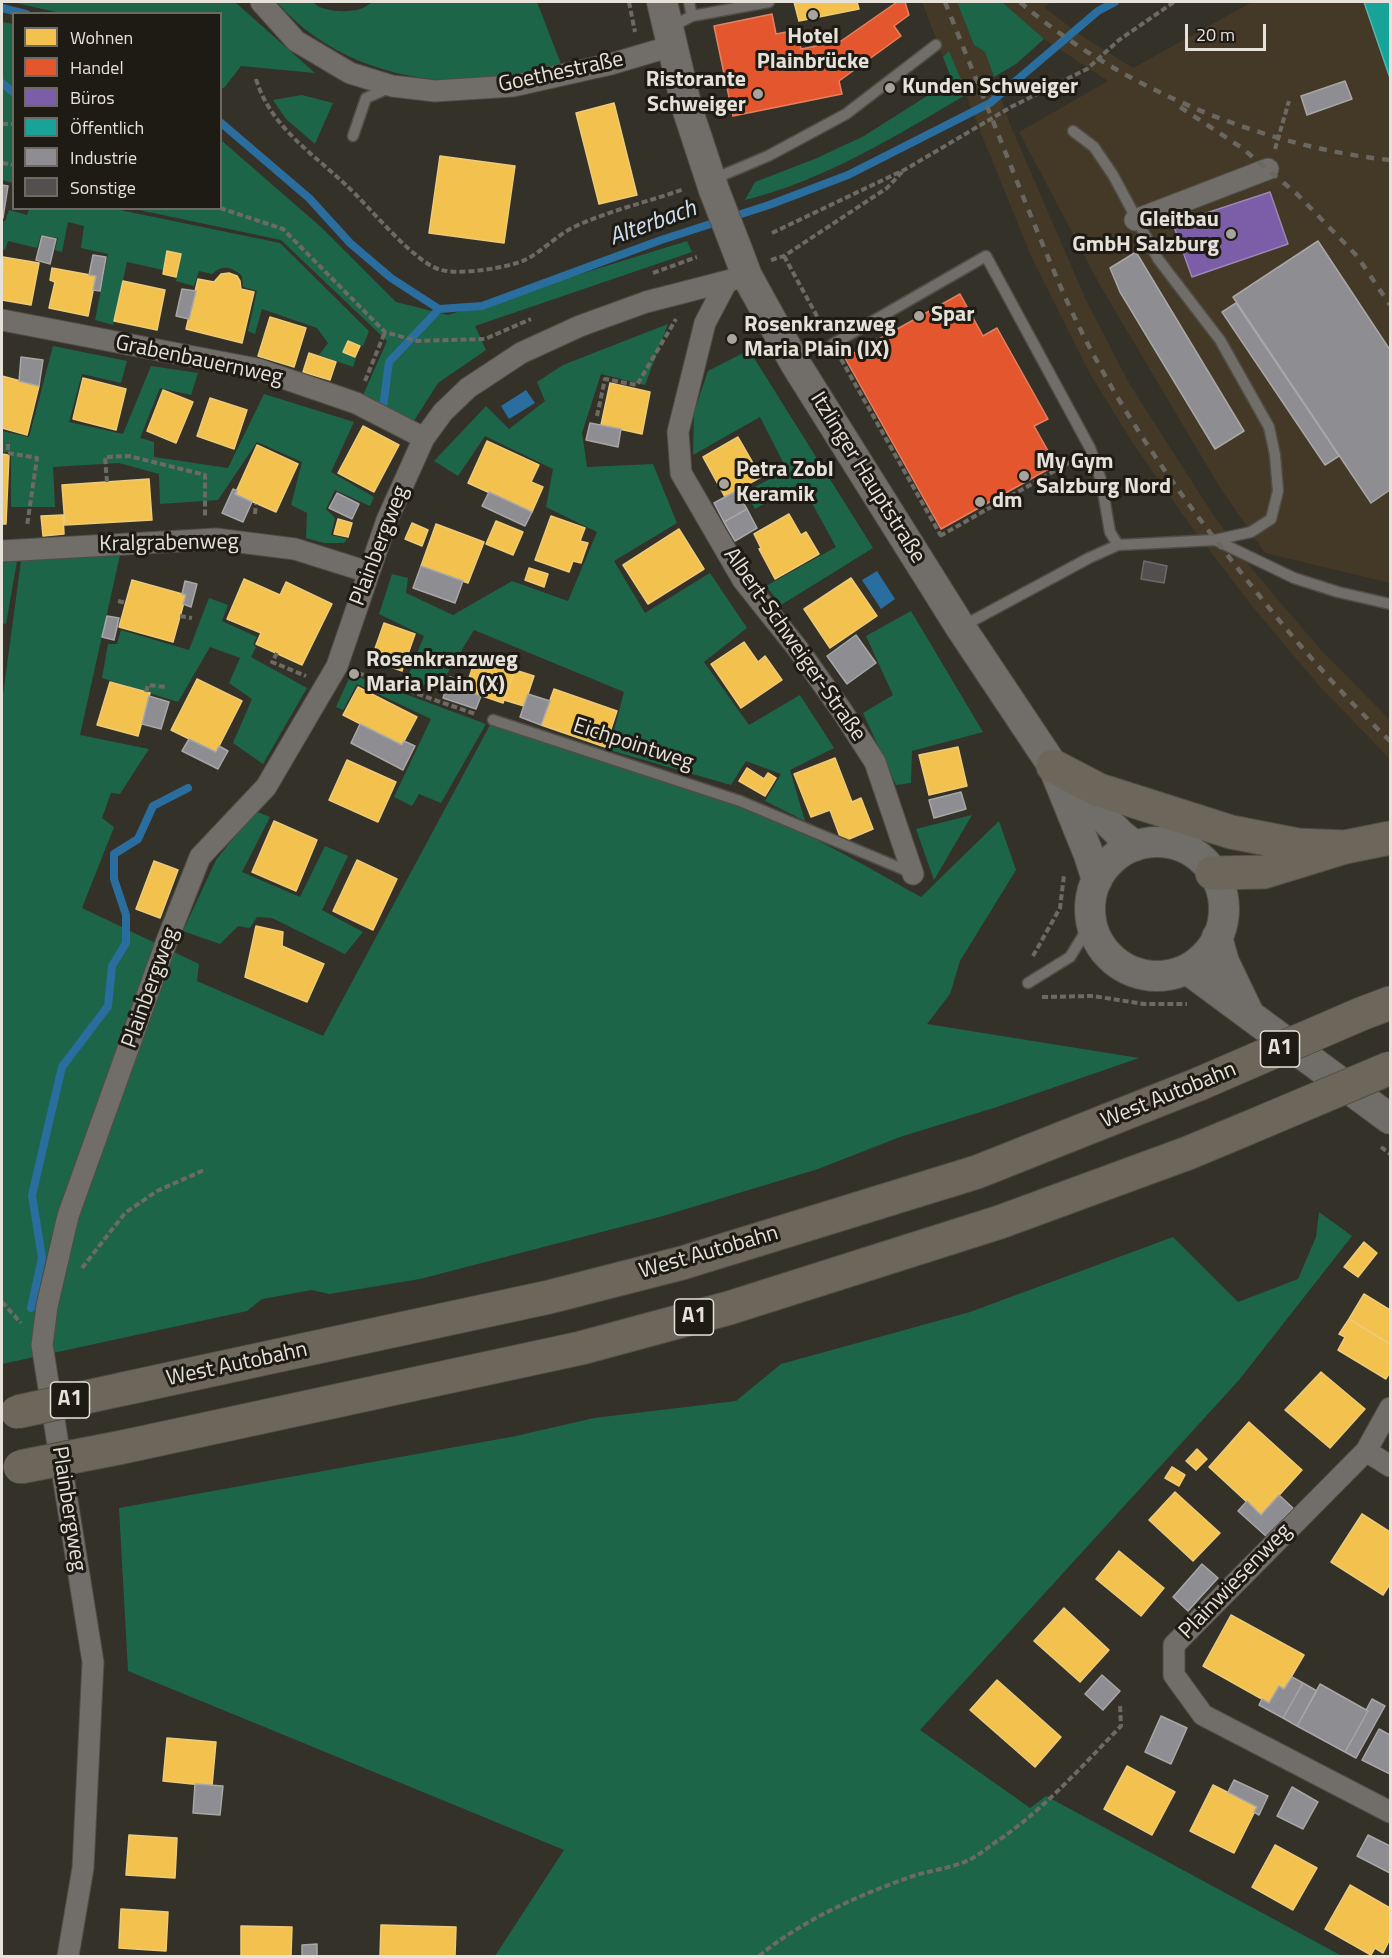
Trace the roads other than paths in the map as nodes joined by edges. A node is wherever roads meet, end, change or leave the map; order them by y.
1 (261, 2) edge
2 (689, 2) edge
3 (769, 2) edge
4 (673, 23) edge
5 (936, 45) dead end
6 (392, 86) junction
7 (1073, 131) dead end
8 (353, 136) dead end
9 (1268, 169) road end
10 (704, 186) junction
11 (1136, 220) junction
12 (744, 268) junction
13 (2, 320) edge
14 (832, 344) road end
15 (424, 438) junction
16 (1215, 540) junction
17 (1118, 545) junction
18 (2, 551) edge
19 (368, 572) junction
20 (1390, 604) edge
21 (961, 627) junction
22 (493, 720) road end
23 (1053, 766) junction
24 (1390, 838) edge
25 (1135, 846) junction
26 (1346, 847) junction
27 (1212, 873) junction
28 (912, 874) joint
29 (1097, 880) junction
30 (1091, 923) junction
31 (1217, 938) junction
32 (1187, 969) junction
33 (1028, 983) dead end
34 (1376, 1009) edge
35 (1250, 1015) junction
36 (1390, 1068) edge
37 (1390, 1119) edge
38 (1390, 1408) edge
39 (9, 1413) edge
40 (1366, 1451) junction
41 (1390, 1466) edge
42 (11, 1469) edge
43 (1390, 1812) edge
44 (68, 1956) edge

1 - 6 street, Goethestraße
2 - 4 lane
3 - 4 lane
4 - 6 street, Goethestraße
4 - 10 main road, Itzlinger Hauptstraße
5 - 10 lane
6 - 8 lane
7 - 11 lane
9 - 11 street
10 - 12 main road, Itzlinger Hauptstraße, bridge
11 - 16 lane
12 - 15 street, Plainbergweg
12 - 21 main road, Itzlinger Hauptstraße
12 - 28 street, Albert-Schweiger-Straße
13 - 15 street, Grabenbauernweg
14 - 17 lane
15 - 19 street, Plainbergweg
16 - 17 lane
16 - 20 lane
17 - 21 lane
18 - 19 street, Kralgrabenweg
19 - 44 street, Plainbergweg
21 - 23 main road, Itzlinger Hauptstraße
22 - 28 lane, Eichpointweg
23 - 25 main road
23 - 26 highway
23 - 29 main road
24 - 26 highway
25 - 27 main road
25 - 29 main road
26 - 27 highway
27 - 31 main road
29 - 30 main road
30 - 32 main road
30 - 33 lane
31 - 32 main road
31 - 35 main road
32 - 35 main road
34 - 39 highway, West Autobahn / A1, bridge
35 - 37 main road
36 - 42 highway, A1, bridge
38 - 40 street, Plainwiesenweg
40 - 41 street
40 - 43 street, Plainwiesenweg

